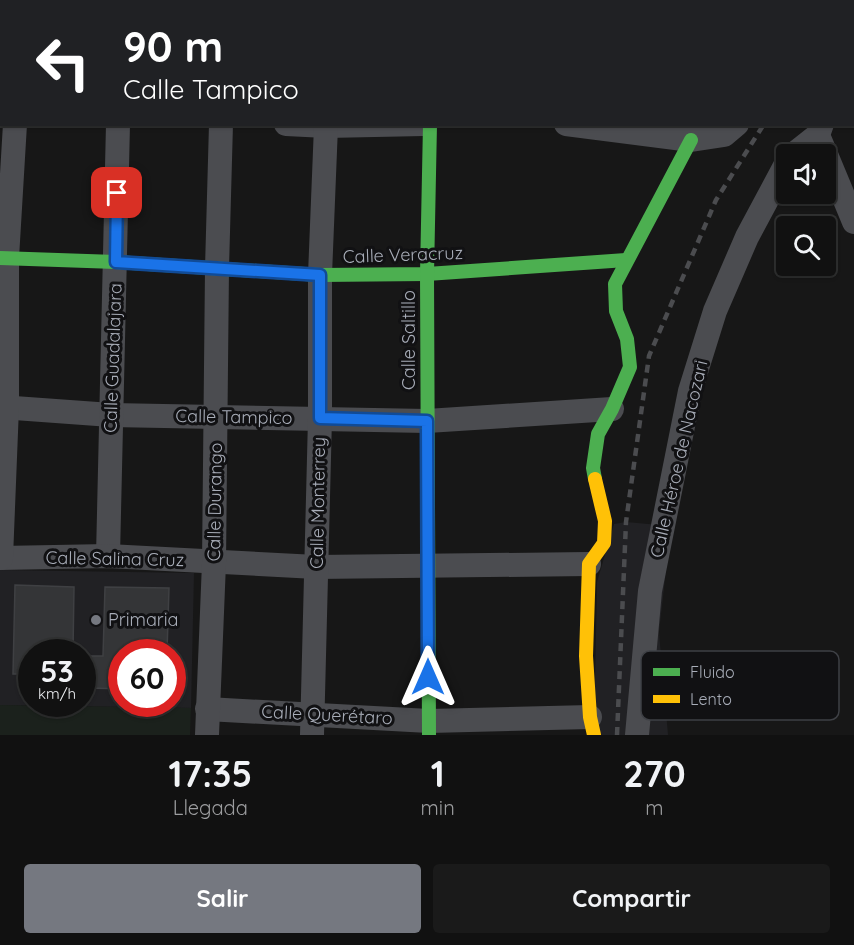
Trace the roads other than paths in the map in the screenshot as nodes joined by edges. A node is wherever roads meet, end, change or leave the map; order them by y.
1 (15, 126) edge
2 (118, 126) edge
3 (221, 126) edge
4 (326, 126) edge
5 (430, 126) edge
6 (582, 126) edge
7 (735, 126) edge
8 (820, 130) edge
9 (692, 140) junction
10 (805, 144) edge
11 (776, 183) edge
12 (854, 222) edge
13 (4, 258) edge
14 (626, 260) junction
15 (116, 262) junction
16 (217, 268) junction
17 (427, 274) junction
18 (320, 275) junction
19 (4, 407) edge
20 (612, 409) junction
21 (111, 415) junction
22 (216, 417) junction
23 (320, 418) junction
24 (427, 421) junction
25 (108, 556) junction
26 (1, 558) edge
27 (214, 563) junction
28 (589, 564) junction
29 (428, 566) junction
30 (316, 567) junction
31 (645, 651) edge
32 (641, 691) edge
33 (207, 708) junction
34 (312, 724) edge
35 (592, 726) edge
36 (429, 728) edge
37 (207, 735) edge
38 (637, 735) edge

1 - 13 street
2 - 15 street, Calle Guadalajara
3 - 16 street, Calle Durango
4 - 18 street, Calle Monterrey
5 - 17 street, Calle Saltillo
6 - 9 street
7 - 9 street
8 - 10 street
8 - 12 street
9 - 14 street
11 - 31 street, Calle Héroe de Nacozari
13 - 15 street, Calle Veracruz
13 - 19 street
14 - 17 street, Calle Veracruz
14 - 20 street
15 - 16 street, Calle Veracruz
15 - 21 street, Calle Guadalajara
16 - 18 street, Calle Veracruz
16 - 22 street, Calle Durango
17 - 18 street, Calle Veracruz
17 - 24 street, Calle Saltillo
18 - 23 street, Calle Monterrey
19 - 21 street, Calle Tampico
19 - 26 street
20 - 24 street, Calle Tampico
20 - 28 street
21 - 22 street, Calle Tampico
21 - 25 street, Calle Guadalajara
22 - 23 street, Calle Tampico
22 - 27 street, Calle Durango
23 - 24 street, Calle Tampico
23 - 30 street, Calle Monterrey
24 - 29 street, Calle Saltillo
25 - 26 street, Calle Salina Cruz
25 - 27 street, Calle Salina Cruz
27 - 30 street, Calle Salina Cruz
27 - 33 street, Calle Durango
28 - 29 street, Calle Salina Cruz
28 - 35 street
29 - 30 street, Calle Salina Cruz
29 - 36 street, Calle Saltillo
30 - 34 street, Calle Monterrey
32 - 38 street, Calle Héroe de Nacozari
33 - 34 street, Calle Querétaro
33 - 37 street, Calle Durango
34 - 36 street, Calle Querétaro
35 - 36 street, Calle Querétaro

